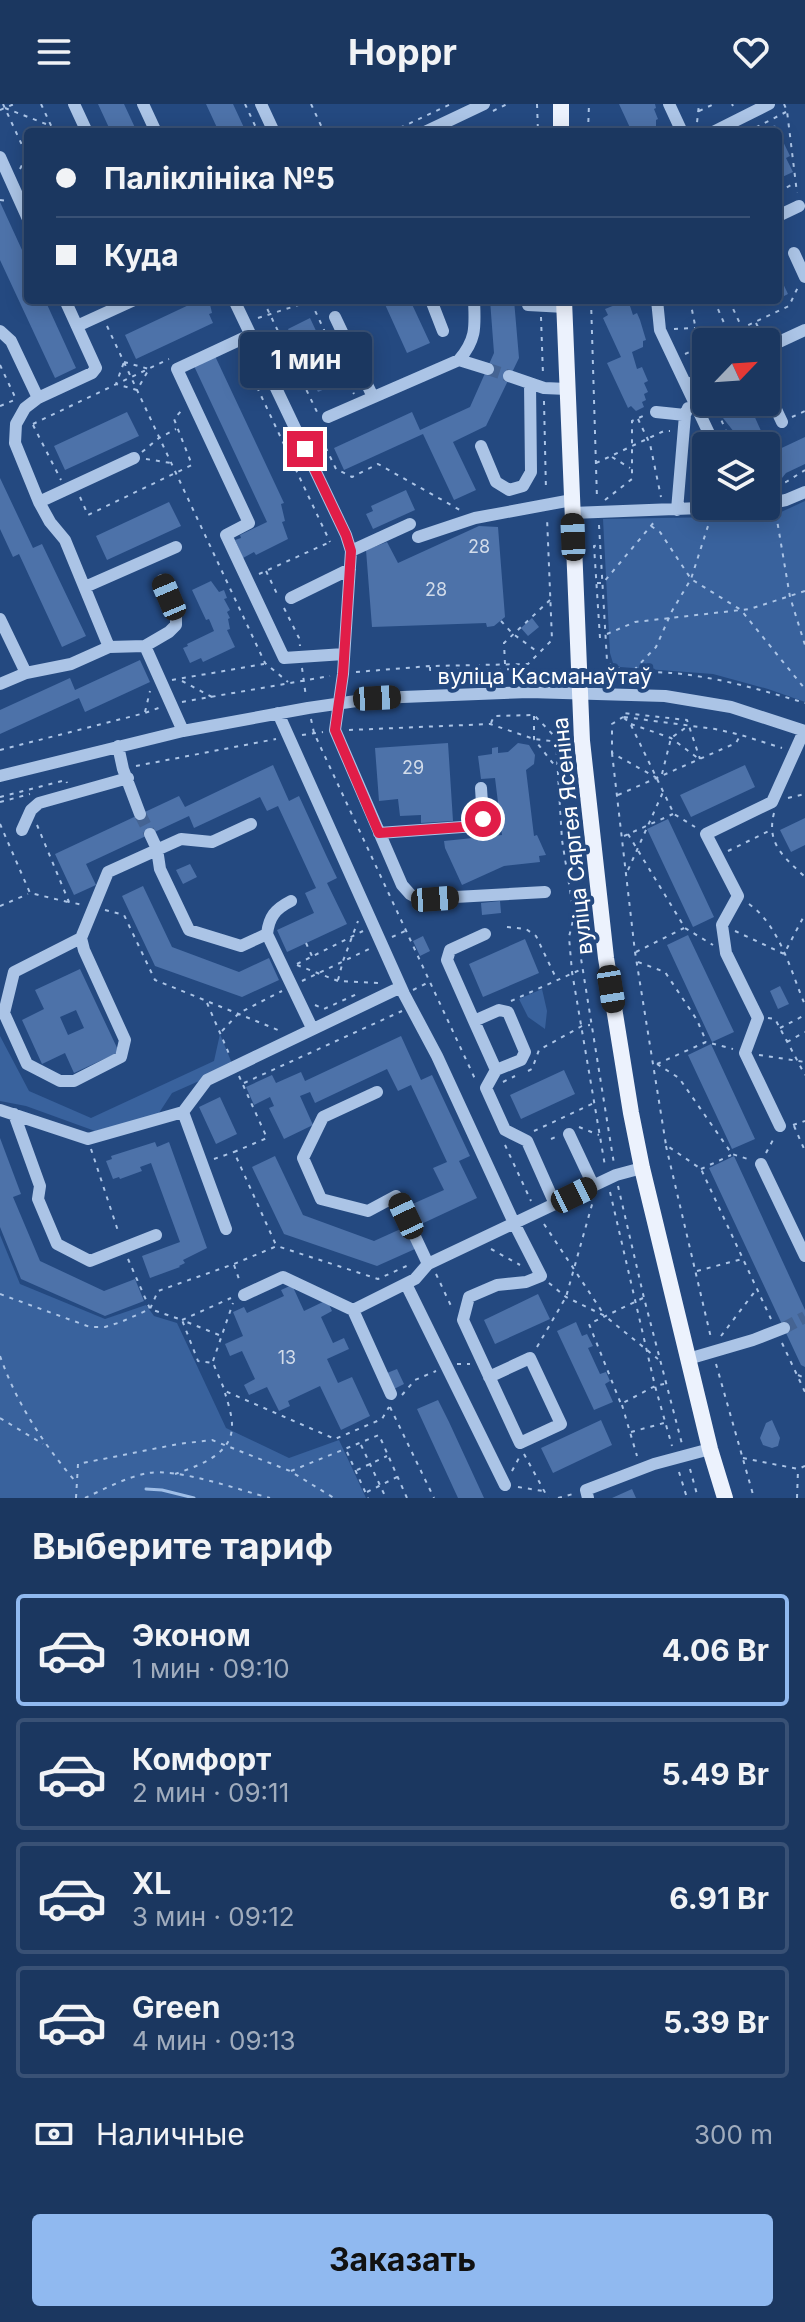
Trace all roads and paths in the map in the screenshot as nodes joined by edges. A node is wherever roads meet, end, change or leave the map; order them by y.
1 (3, 104) edge
2 (14, 104) edge
3 (41, 104) edge
4 (74, 104) edge
5 (143, 104) edge
6 (245, 104) edge
7 (261, 104) edge
8 (311, 104) edge
9 (451, 104) edge
10 (484, 104) edge
11 (537, 104) edge
12 (561, 104) edge
13 (589, 104) edge
14 (669, 104) edge
15 (699, 104) edge
16 (714, 104) edge
17 (769, 104) edge
18 (784, 104) edge
19 (5, 108) junction
20 (0, 110) edge
21 (698, 111) junction
22 (787, 111) junction
23 (51, 126) joint
24 (85, 128) edge
25 (154, 128) edge
26 (256, 128) edge
27 (272, 128) edge
28 (322, 128) edge
29 (400, 128) edge
30 (433, 128) edge
31 (538, 128) edge
32 (561, 128) edge
33 (588, 128) edge
34 (680, 128) edge
35 (696, 128) edge
36 (722, 128) edge
37 (755, 128) edge
38 (24, 151) edge
39 (0, 157) edge
40 (796, 183) junction
41 (782, 190) edge
42 (799, 206) joint
43 (24, 210) edge
44 (782, 214) edge
45 (782, 244) edge
46 (790, 255) joint
47 (802, 281) edge
48 (67, 304) edge
49 (125, 304) edge
50 (236, 304) edge
51 (265, 304) edge
52 (299, 304) edge
53 (314, 304) edge
54 (433, 304) edge
55 (474, 304) edge
56 (528, 304) edge
57 (564, 304) edge
58 (591, 304) edge
59 (657, 304) edge
60 (691, 304) edge
61 (716, 304) edge
62 (731, 304) edge
63 (541, 307) junction
64 (271, 313) junction
65 (335, 317) dead end
66 (756, 321) junction
67 (105, 322) dead end
68 (77, 326) junction
69 (692, 328) edge
70 (696, 328) edge
71 (726, 328) edge
72 (742, 328) joint
73 (759, 328) edge
74 (247, 329) junction
75 (660, 330) junction
76 (805, 330) edge
77 (0, 331) edge
78 (443, 331) dead end
79 (326, 334) junction
80 (319, 337) dead end
81 (236, 341) junction
82 (780, 342) edge
83 (692, 351) edge
84 (176, 356) dead end
85 (675, 359) junction
86 (338, 360) junction
87 (459, 360) junction
88 (124, 362) junction
89 (331, 363) dead end
90 (0, 365) edge
91 (149, 369) junction
92 (488, 369) tunnel mouth
93 (509, 376) tunnel mouth
94 (131, 377) junction
95 (692, 382) edge
96 (530, 383) junction
97 (116, 384) junction
98 (687, 385) junction
99 (544, 388) junction
100 (567, 389) junction
101 (137, 390) junction
102 (373, 397) junction
103 (692, 397) edge
104 (38, 398) junction
105 (190, 399) junction
106 (692, 401) edge
107 (359, 404) junction
108 (0, 406) edge
109 (25, 408) junction
110 (805, 411) edge
111 (656, 412) joint
112 (685, 415) junction
113 (779, 416) edge
114 (328, 417) dead end
115 (638, 418) junction
116 (782, 422) joint
117 (33, 424) junction
118 (177, 429) junction
119 (684, 432) junction
120 (159, 438) junction
121 (648, 439) junction
122 (323, 442) junction
123 (315, 446) dead end
124 (481, 446) dead end
125 (632, 446) junction
126 (611, 456) junction
127 (134, 458) junction
128 (171, 463) junction
129 (596, 463) junction
130 (632, 469) junction
131 (805, 470) edge
132 (176, 474) junction
133 (780, 484) edge
134 (70, 488) junction
135 (805, 492) edge
136 (780, 501) edge
137 (39, 502) junction
138 (546, 504) junction
139 (572, 507) junction
140 (662, 508) junction
141 (692, 509) edge
142 (677, 510) junction
143 (598, 512) junction
144 (475, 518) junction
145 (712, 520) edge
146 (773, 520) edge
147 (410, 524) dead end
148 (651, 526) junction
149 (346, 535) junction
150 (418, 537) dead end
151 (330, 542) junction
152 (601, 545) junction
153 (176, 547) dead end
154 (351, 551) junction
155 (350, 569) junction
156 (691, 579) junction
157 (162, 580) dead end
158 (247, 580) junction
159 (597, 583) junction
160 (603, 583) junction
161 (85, 587) junction
162 (805, 591) edge
163 (790, 597) junction
164 (234, 598) junction
165 (291, 598) dead end
166 (551, 599) junction
167 (741, 610) junction
168 (669, 618) junction
169 (0, 619) edge
170 (501, 621) dead end
171 (512, 633) junction
172 (606, 634) junction
173 (600, 638) dead end
174 (805, 645) edge
175 (145, 646) junction
176 (109, 647) junction
177 (539, 653) junction
178 (344, 654) junction
179 (265, 663) junction
180 (505, 664) junction
181 (430, 666) junction
182 (529, 669) dead end
183 (633, 670) junction
184 (26, 673) junction
185 (343, 674) junction
186 (179, 680) junction
187 (161, 681) junction
188 (289, 682) junction
189 (0, 684) edge
190 (805, 689) edge
191 (579, 693) junction
192 (213, 697) junction
193 (171, 703) junction
194 (340, 703) junction
195 (805, 703) edge
196 (145, 713) junction
197 (278, 713) junction
198 (534, 715) junction
199 (623, 717) junction
200 (630, 723) junction
201 (490, 724) junction
202 (689, 725) junction
203 (335, 730) junction
204 (183, 731) junction
205 (805, 731) edge
206 (314, 733) junction
207 (741, 735) junction
208 (288, 737) junction
209 (671, 738) junction
210 (534, 739) junction
211 (558, 742) junction
212 (118, 746) junction
213 (0, 750) edge
214 (795, 752) junction
215 (612, 753) junction
216 (700, 759) junction
217 (558, 769) junction
218 (125, 773) junction
219 (662, 775) junction
220 (0, 776) edge
221 (657, 778) junction
222 (481, 788) dead end
223 (663, 791) junction
224 (805, 794) edge
225 (618, 795) junction
226 (0, 797) edge
227 (0, 802) edge
228 (140, 814) tunnel mouth
229 (674, 814) junction
230 (0, 824) edge
231 (251, 824) dead end
232 (647, 825) junction
233 (22, 830) dead end
234 (770, 830) junction
235 (379, 833) junction
236 (150, 834) tunnel mouth
237 (628, 834) junction
238 (706, 834) junction
239 (624, 836) junction
240 (562, 840) junction
241 (638, 847) junction
242 (157, 849) junction
243 (718, 855) junction
244 (627, 871) junction
245 (805, 877) edge
246 (545, 892) dead end
247 (30, 893) junction
248 (738, 896) junction
249 (291, 901) dead end
250 (69, 902) dead end
251 (0, 906) edge
252 (361, 913) dead end
253 (805, 914) edge
254 (722, 925) junction
255 (507, 927) dead end
256 (685, 928) junction
257 (368, 929) dead end
258 (406, 931) junction
259 (267, 934) junction
260 (485, 934) dead end
261 (353, 937) junction
262 (81, 938) junction
263 (383, 942) junction
264 (306, 943) dead end
265 (635, 952) junction
266 (726, 953) junction
267 (784, 954) junction
268 (312, 957) junction
269 (343, 961) junction
270 (637, 961) junction
271 (296, 965) junction
272 (290, 968) dead end
273 (583, 969) junction
274 (319, 973) junction
275 (382, 975) dead end
276 (557, 979) junction
277 (155, 980) dead end
278 (338, 981) junction
279 (430, 981) junction
280 (380, 983) junction
281 (290, 986) junction
282 (403, 990) junction
283 (311, 1003) dead end
284 (805, 1005) edge
285 (411, 1007) junction
286 (509, 1008) dead end
287 (239, 1013) junction
288 (805, 1015) edge
289 (758, 1018) junction
290 (474, 1021) junction
291 (591, 1025) junction
292 (312, 1028) junction
293 (779, 1028) junction
294 (220, 1032) dead end
295 (805, 1032) edge
296 (295, 1037) junction
297 (706, 1042) junction
298 (786, 1043) junction
299 (745, 1053) junction
300 (797, 1061) junction
301 (805, 1062) edge
302 (657, 1064) junction
303 (653, 1066) junction
304 (496, 1070) junction
305 (805, 1075) edge
306 (475, 1079) dead end
307 (243, 1084) dead end
308 (496, 1084) dead end
309 (377, 1092) dead end
310 (595, 1103) dead end
311 (0, 1110) edge
312 (183, 1112) junction
313 (14, 1114) junction
314 (794, 1125) dead end
315 (780, 1126) dead end
316 (573, 1130) joint
317 (600, 1135) dead end
318 (501, 1136) dead end
319 (267, 1138) dead end
320 (520, 1138) junction
321 (88, 1139) junction
322 (666, 1145) junction
323 (805, 1151) edge
324 (234, 1152) junction
325 (732, 1154) junction
326 (223, 1157) dead end
327 (761, 1164) joint
328 (642, 1168) junction
329 (701, 1169) junction
330 (616, 1175) junction
331 (594, 1188) junction
332 (555, 1204) junction
333 (536, 1212) junction
334 (514, 1223) junction
335 (226, 1229) dead end
336 (156, 1235) dead end
337 (476, 1241) junction
338 (277, 1246) junction
339 (124, 1248) junction
340 (805, 1256) edge
341 (234, 1264) junction
342 (428, 1264) junction
343 (575, 1271) junction
344 (696, 1271) junction
345 (541, 1276) junction
346 (378, 1279) dead end
347 (406, 1284) junction
348 (757, 1289) dead end
349 (241, 1291) joint
350 (1, 1296) edge
351 (566, 1297) junction
352 (644, 1298) junction
353 (150, 1309) junction
354 (353, 1310) junction
355 (605, 1316) junction
356 (182, 1320) junction
357 (784, 1328) tunnel mouth
358 (221, 1336) junction
359 (713, 1349) junction
360 (0, 1356) edge
361 (530, 1358) junction
362 (688, 1359) junction
363 (661, 1361) junction
364 (213, 1363) junction
365 (447, 1366) junction
366 (2, 1369) edge
367 (797, 1375) dead end
368 (489, 1377) junction
369 (805, 1378) edge
370 (666, 1384) junction
371 (225, 1391) junction
372 (395, 1396) joint
373 (621, 1404) junction
374 (0, 1418) edge
375 (665, 1423) dead end
376 (630, 1432) junction
377 (44, 1444) junction
378 (361, 1444) junction
379 (225, 1446) junction
380 (710, 1449) junction
381 (346, 1450) junction
382 (522, 1451) dead end
383 (388, 1456) junction
384 (680, 1456) junction
385 (742, 1457) junction
386 (370, 1464) junction
387 (805, 1466) edge
388 (640, 1469) junction
389 (798, 1469) junction
390 (290, 1471) junction
391 (355, 1471) junction
392 (174, 1475) junction
393 (398, 1477) junction
394 (77, 1483) junction
395 (380, 1485) junction
396 (505, 1485) joint
397 (544, 1492) junction
398 (365, 1493) junction
399 (587, 1494) edge
400 (568, 1497) edge
401 (76, 1498) edge
402 (85, 1498) edge
403 (270, 1498) edge
404 (334, 1498) edge
405 (368, 1498) edge
406 (386, 1498) edge
407 (407, 1498) edge
408 (434, 1498) edge
409 (538, 1498) edge
410 (548, 1498) edge
411 (558, 1498) edge
412 (687, 1498) edge
413 (698, 1498) edge
414 (725, 1498) edge
415 (754, 1498) edge
416 (797, 1498) edge

1 - 19 path
2 - 19 path
3 - 23 path
4 - 24 street
5 - 25 street
6 - 26 path
7 - 27 street
8 - 28 path
9 - 29 path
10 - 30 street
11 - 31 path
12 - 32 main road
13 - 33 path
14 - 34 street
15 - 21 path
16 - 21 path
17 - 36 street
18 - 22 path
19 - 20 path
19 - 23 path
19 - 38 path
21 - 35 path
22 - 37 path
22 - 40 path
39 - 43 street
40 - 41 path
40 - 42 path
42 - 44 street
45 - 46 path
46 - 47 street
47 - 66 path
48 - 68 street
49 - 68 street
50 - 74 street
51 - 64 path
52 - 64 path
53 - 79 path
54 - 78 street
55 - 87 street
56 - 63 street
57 - 63 street
57 - 100 main road, вуліца Сяргея Ясеніна
58 - 129 path
59 - 75 street
60 - 70 path
61 - 71 path
62 - 72 path
63 - 99 path
64 - 74 path
64 - 122 path
65 - 102 street
66 - 72 path
66 - 73 path
67 - 88 path
68 - 104 street
69 - 75 path
74 - 81 street
74 - 149 street
75 - 85 street
76 - 82 street
77 - 104 street
79 - 80 path
79 - 86 path
81 - 105 street
81 - 151 path
83 - 85 path
84 - 91 path
85 - 98 street
86 - 89 path
86 - 107 path
87 - 92 street
87 - 102 street
88 - 91 path
88 - 94 path
88 - 97 path
90 - 108 path
91 - 94 path
91 - 101 path
93 - 96 street
94 - 97 path
94 - 101 path
95 - 98 street
96 - 99 street
96 - 124 street
97 - 101 path
97 - 117 path
98 - 103 street
99 - 100 street
99 - 138 path
100 - 139 main road, вуліца Сяргея Ясеніна
101 - 120 path
102 - 107 street
104 - 109 street
105 - 118 path
105 - 158 street
106 - 112 street
107 - 114 street
109 - 117 path
109 - 137 street
110 - 116 path
111 - 112 street
111 - 115 path
112 - 119 street
113 - 116 street
115 - 121 path
115 - 125 path
117 - 134 path
118 - 120 path
118 - 132 path
119 - 121 path
119 - 142 street
120 - 127 path
120 - 128 path
121 - 125 path
121 - 140 path
122 - 123 path
122 - 144 path
125 - 126 path
125 - 130 path
126 - 129 path
126 - 130 path
127 - 128 path
127 - 134 street
128 - 132 path
129 - 130 path
131 - 133 path
132 - 134 path
132 - 164 path
134 - 137 street
135 - 136 street
137 - 161 street
138 - 139 street
138 - 144 street
138 - 166 path
139 - 143 street
139 - 191 main road, вуліца Сяргея Ясеніна
140 - 142 street
140 - 143 street
140 - 148 path
141 - 142 street
143 - 152 path
144 - 150 street
145 - 156 path
146 - 163 path
147 - 154 street
148 - 156 path
148 - 160 path
149 - 151 path
149 - 154 street
151 - 158 path
152 - 159 path
152 - 160 path
153 - 161 street
154 - 155 street
155 - 165 street
155 - 178 street
156 - 167 path
156 - 168 path
157 - 175 street
158 - 164 path
158 - 178 street
159 - 160 path
159 - 173 path
160 - 172 path
161 - 176 street
162 - 163 path
163 - 167 path
163 - 174 path
164 - 179 path
166 - 171 path
166 - 177 path
167 - 168 path
167 - 190 path
168 - 172 path
168 - 183 path
169 - 184 street
170 - 171 path
171 - 177 path
171 - 180 path
172 - 183 path
175 - 176 street
175 - 187 street
176 - 184 street
177 - 180 path
178 - 185 street
179 - 186 path
179 - 188 path
180 - 181 path
181 - 182 path
181 - 185 path
183 - 195 path
184 - 189 street
185 - 188 path
185 - 194 street
186 - 187 path
186 - 192 path
187 - 193 street
187 - 196 path
188 - 192 path
191 - 194 street, вуліца Касманаўтаў
191 - 205 street, вуліца Касманаўтаў
191 - 328 main road, вуліца Сяргея Ясеніна
192 - 193 path
193 - 196 path
193 - 204 street
194 - 197 street, вуліца Касманаўтаў
194 - 203 street
196 - 213 path
197 - 204 street, вуліца Касманаўтаў
197 - 208 street
198 - 201 path
198 - 210 path
198 - 211 path
199 - 200 path
199 - 202 path
199 - 215 path
200 - 209 path
200 - 221 path
201 - 203 path
201 - 210 path
202 - 207 path
202 - 209 path
202 - 216 path
203 - 206 path
203 - 235 street
204 - 212 street, вуліца Касманаўтаў
205 - 214 street
206 - 208 path
206 - 258 path
207 - 214 path
207 - 216 path
208 - 218 path
208 - 263 street
209 - 216 path
209 - 219 path
210 - 211 path
210 - 217 path
211 - 217 path
211 - 240 path
212 - 218 street
212 - 220 street, вуліца Касманаўтаў
214 - 238 street
215 - 221 path
215 - 225 path
216 - 219 path
217 - 240 path
218 - 228 street
218 - 233 street
219 - 221 path
221 - 223 path
221 - 225 path
222 - 235 street
223 - 229 path
223 - 232 path
224 - 234 path
225 - 239 path
226 - 227 path
229 - 232 path
229 - 238 path
230 - 247 path
231 - 242 street
232 - 237 path
232 - 241 path
234 - 243 path
234 - 245 path
235 - 246 street
236 - 242 street
237 - 239 path
237 - 241 path
238 - 243 street
239 - 244 path
240 - 273 path
241 - 244 path
241 - 256 path
242 - 259 street
242 - 262 street
243 - 248 street
244 - 265 path
247 - 250 path
247 - 251 path
248 - 254 street
248 - 267 path
249 - 259 street
252 - 261 path
253 - 267 path
254 - 266 street
254 - 267 path
255 - 276 path
256 - 265 path
256 - 266 path
257 - 261 path
258 - 263 path
258 - 279 path
259 - 281 street
260 - 290 street
261 - 268 path
261 - 269 path
262 - 262 street
263 - 269 path
263 - 282 street
264 - 268 path
265 - 270 path
266 - 289 street
267 - 284 path
268 - 271 path
269 - 274 path
269 - 278 path
270 - 297 path
270 - 303 path
271 - 272 path
271 - 274 path
273 - 276 path
273 - 291 path
274 - 278 path
274 - 281 path
275 - 280 path
276 - 286 path
277 - 287 path
278 - 280 path
279 - 282 path
279 - 306 path
280 - 283 path
281 - 287 path
281 - 292 street
282 - 285 street
282 - 292 street
285 - 307 path
285 - 334 street
287 - 294 path
287 - 296 path
288 - 293 path
289 - 293 path
289 - 299 street
290 - 304 street
290 - 304 street
291 - 308 path
291 - 330 path
292 - 296 street
293 - 298 path
295 - 298 path
296 - 312 street
297 - 299 path
297 - 302 path
298 - 300 path
299 - 300 path
299 - 315 street
300 - 301 path
300 - 305 path
302 - 303 path
302 - 325 path
303 - 322 path
304 - 320 street
309 - 342 street
310 - 320 path
311 - 313 street
312 - 321 street
312 - 335 street
313 - 321 street
313 - 339 street
314 - 323 path
316 - 317 path
316 - 331 street
318 - 333 path
319 - 324 path
320 - 332 street
321 - 339 path
322 - 329 path
322 - 344 path
324 - 326 path
324 - 338 path
325 - 327 path
325 - 329 path
327 - 340 street
328 - 330 street
328 - 362 main road, вуліца Сяргея Ясеніна
329 - 344 path
330 - 331 street
330 - 352 path
331 - 332 street
331 - 343 path
332 - 333 street
333 - 334 street
333 - 343 path
334 - 337 street
334 - 345 street
336 - 339 street
337 - 342 street
337 - 345 path
338 - 341 path
338 - 346 path
339 - 353 path
341 - 349 path
341 - 353 path
342 - 347 street
343 - 351 path
343 - 355 path
344 - 359 path
345 - 351 path
345 - 368 street
347 - 354 street
347 - 365 street
348 - 359 path
349 - 354 street
350 - 353 path
351 - 355 path
351 - 361 path
352 - 355 path
352 - 363 path
353 - 356 path
354 - 372 street
355 - 363 path
355 - 373 path
356 - 358 path
356 - 358 path
356 - 364 path
357 - 359 street
358 - 364 path
359 - 362 street
359 - 385 path
360 - 366 path
361 - 368 street
361 - 368 street
362 - 380 main road, вуліца Сяргея Ясеніна
363 - 370 path
364 - 371 path
365 - 368 path
365 - 372 path
365 - 396 street
366 - 377 path
367 - 369 path
370 - 373 path
370 - 384 path
371 - 379 path
371 - 408 path
373 - 376 path
374 - 377 path
375 - 376 path
376 - 388 path
377 - 394 path
378 - 381 path
378 - 383 path
378 - 386 path
379 - 390 path
379 - 392 path
379 - 394 path
380 - 384 street
380 - 414 main road, вуліца Сяргея Ясеніна
381 - 390 path
381 - 391 path
382 - 397 path
383 - 386 path
383 - 393 path
384 - 388 street
384 - 412 path
384 - 413 path
385 - 389 path
385 - 415 path
386 - 391 path
386 - 395 path
387 - 389 path
388 - 399 street
389 - 416 path
390 - 404 path
391 - 398 path
392 - 402 path
392 - 403 path
393 - 395 path
393 - 407 path
394 - 401 path
395 - 398 path
395 - 406 path
396 - 397 path
397 - 409 path
397 - 410 path
398 - 405 path
399 - 400 path
400 - 411 path

